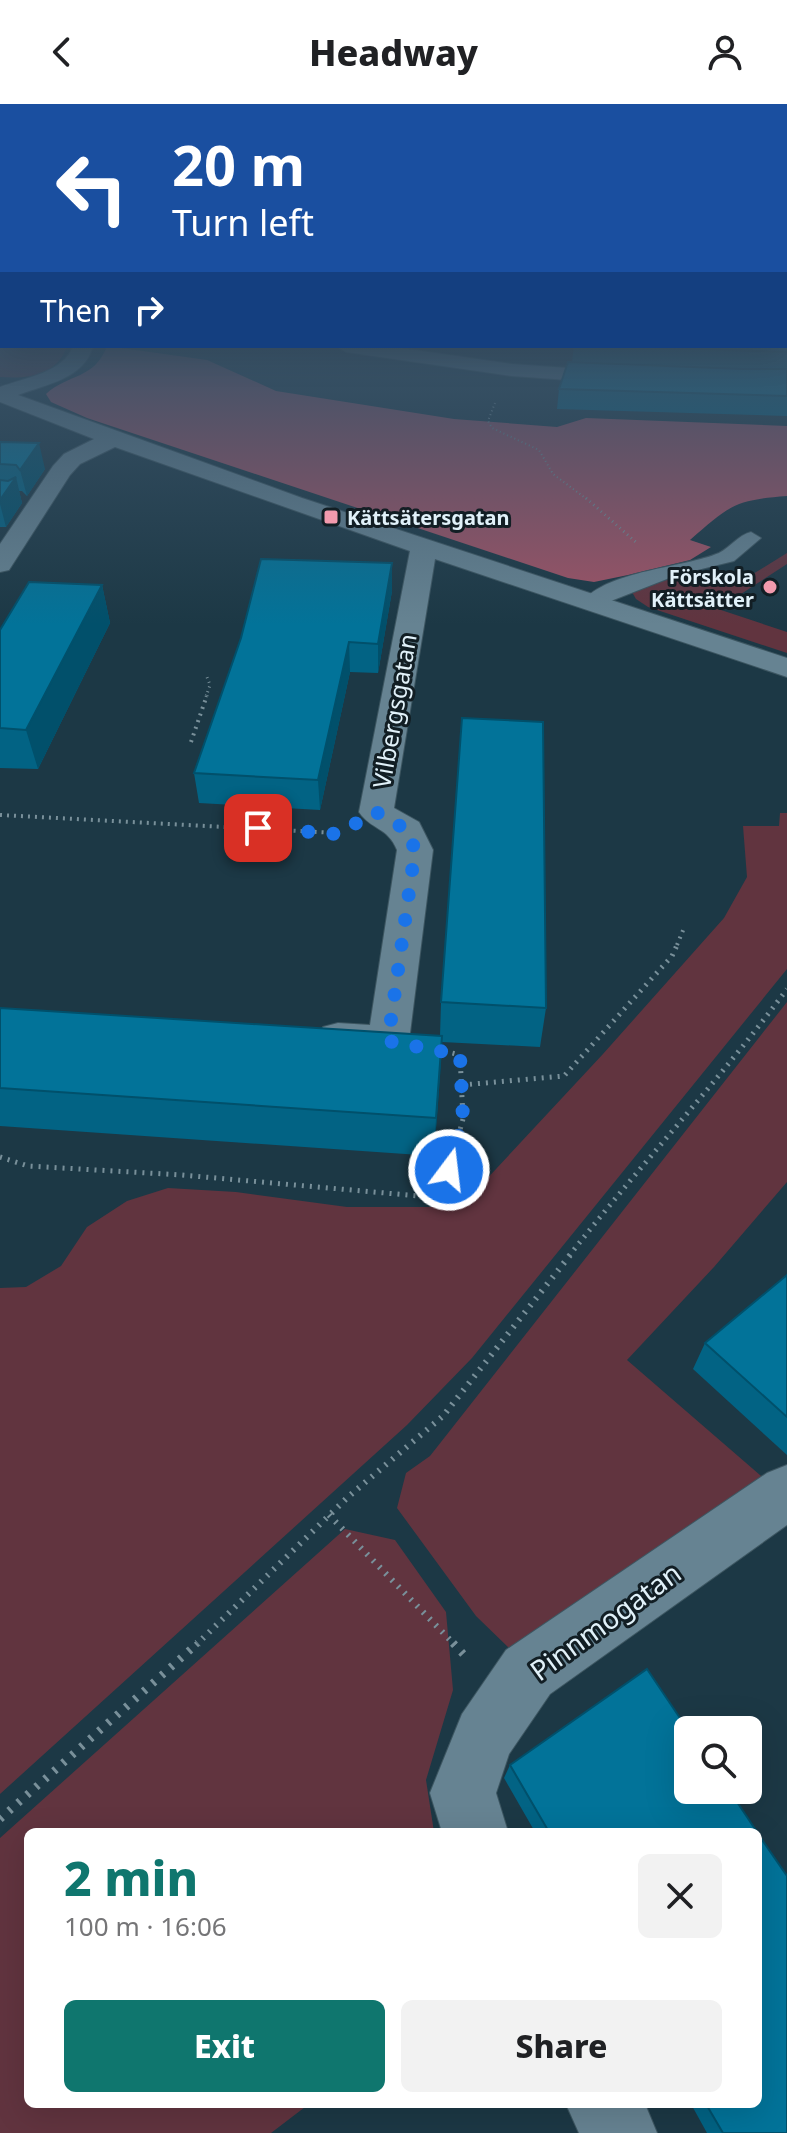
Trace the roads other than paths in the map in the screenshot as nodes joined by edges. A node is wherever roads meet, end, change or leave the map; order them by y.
1 (99, 436) edge
2 (111, 440) junction
3 (751, 538) dead end
4 (424, 547) junction
5 (0, 564) edge
6 (593, 602) junction
7 (787, 668) edge
8 (311, 1036) edge
9 (787, 1492) edge
10 (474, 1828) edge
11 (606, 2108) edge
12 (619, 2133) edge

1 - 2 street
2 - 4 street
2 - 5 street
3 - 6 lane
4 - 6 street
4 - 8 street, Vilbergsgatan
6 - 7 street
9 - 10 street, Pinnmogatan
11 - 12 street

